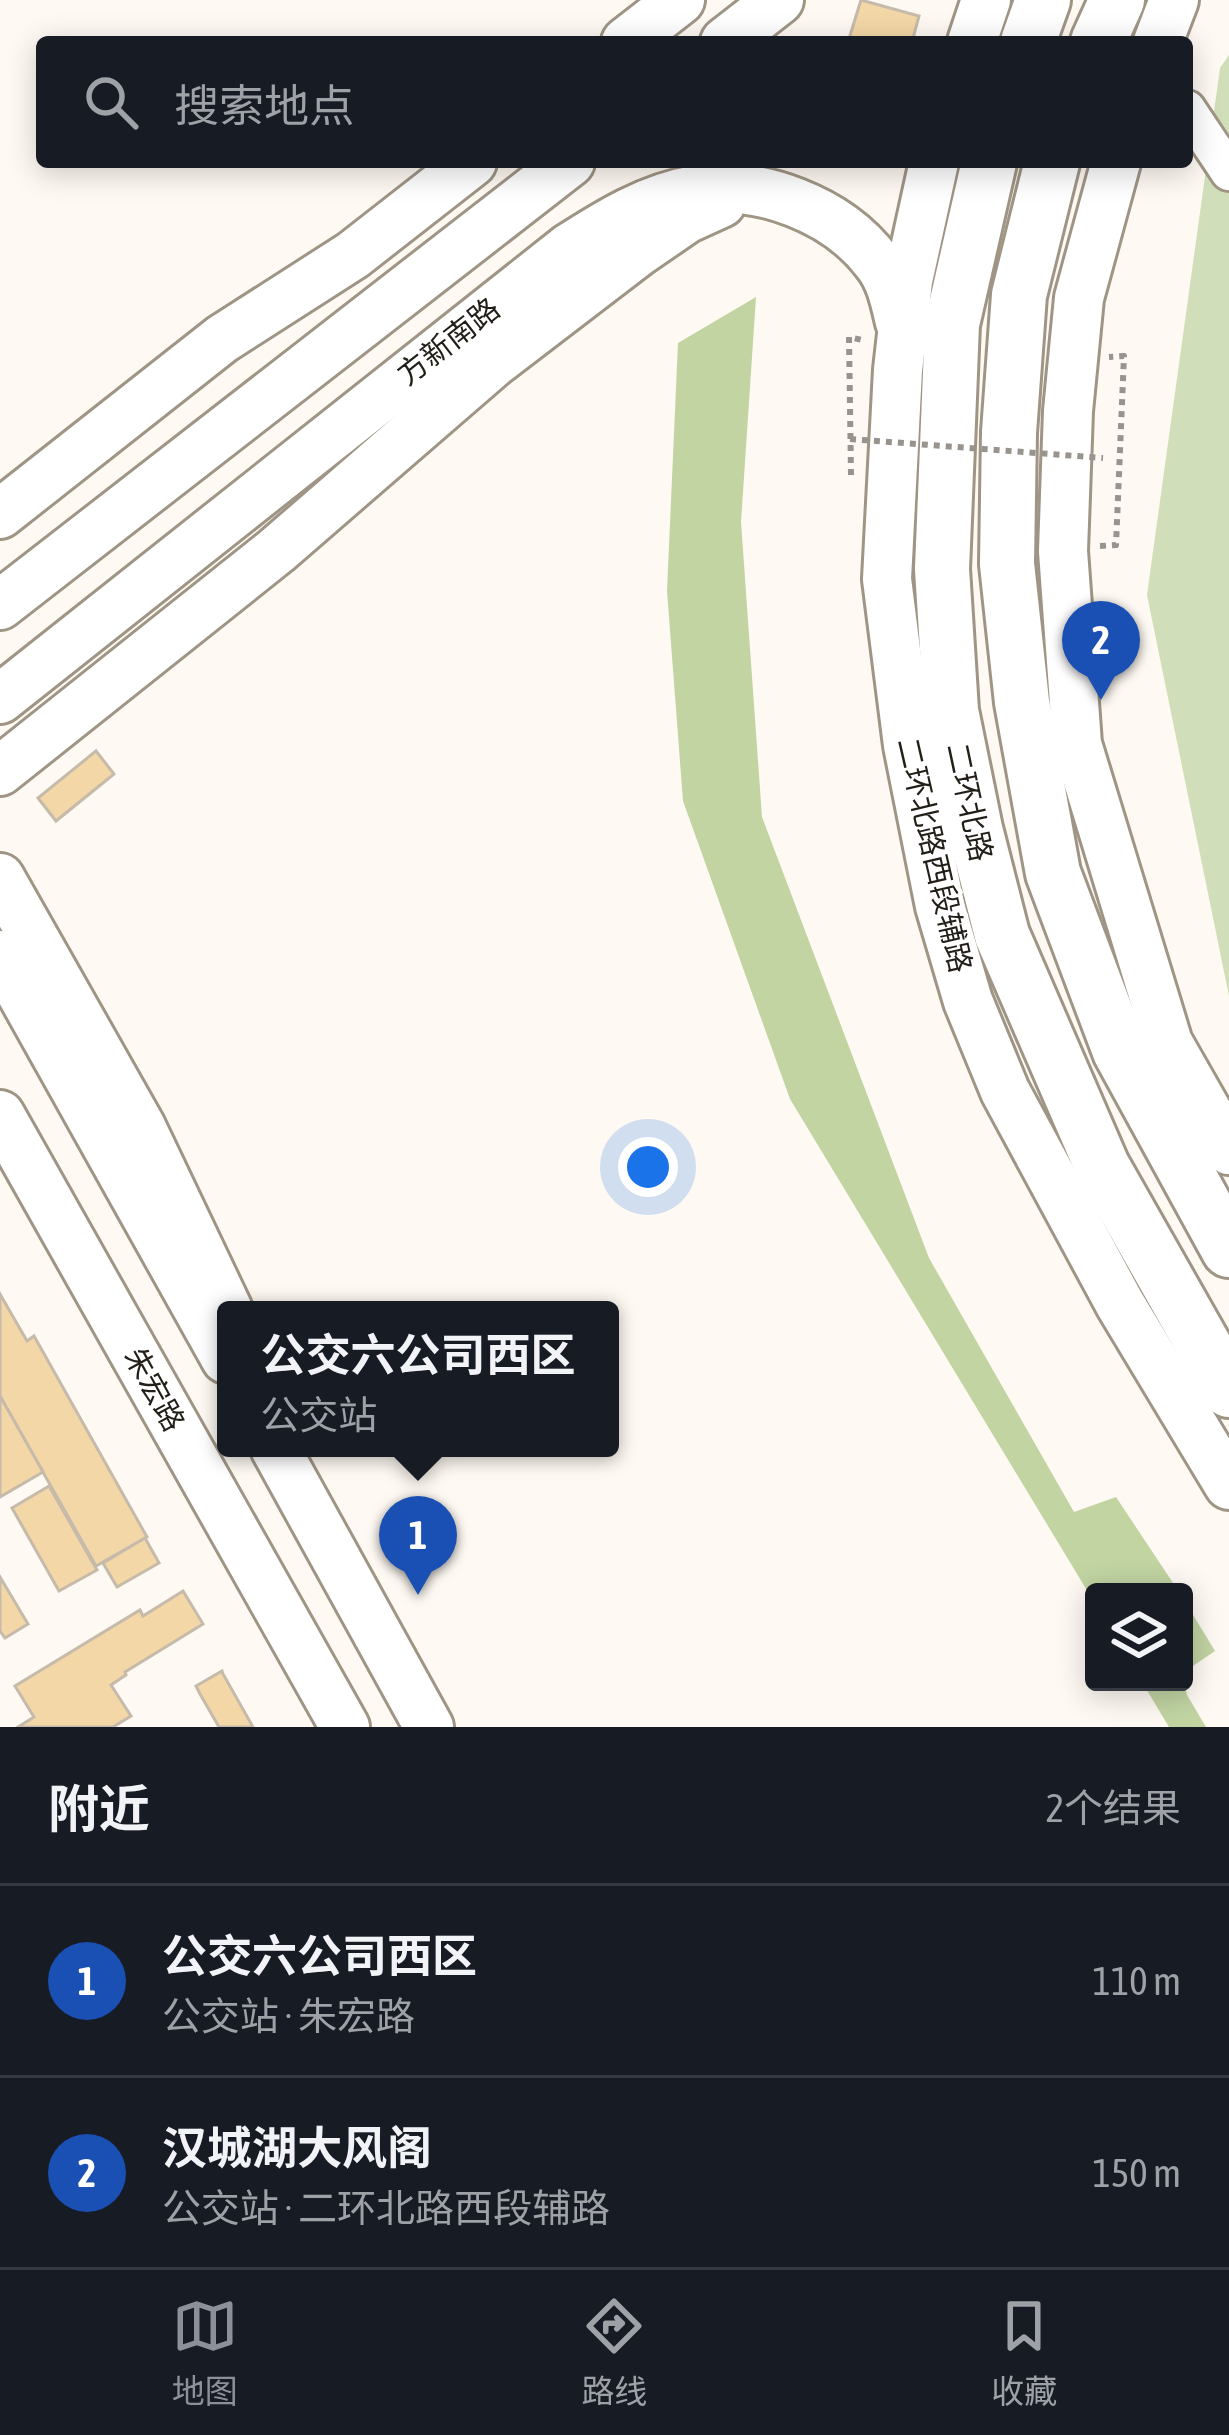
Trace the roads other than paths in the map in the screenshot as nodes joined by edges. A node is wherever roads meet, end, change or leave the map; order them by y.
1 (680, 0) edge
2 (779, 0) edge
3 (986, 0) edge
4 (1043, 0) edge
5 (1117, 0) edge
6 (1174, 0) edge
7 (634, 36) edge
8 (733, 36) edge
9 (974, 36) edge
10 (1030, 36) edge
11 (1101, 36) edge
12 (1160, 36) edge
13 (1193, 118) edge
14 (464, 168) edge
15 (562, 168) edge
16 (933, 168) edge
17 (988, 168) edge
18 (1051, 168) edge
19 (1114, 168) edge
20 (1229, 172) edge
21 (794, 202) junction
22 (902, 334) junction
23 (0, 514) edge
24 (0, 605) edge
25 (0, 699) edge
26 (0, 771) edge
27 (0, 878) edge
28 (0, 955) edge
29 (0, 1114) edge
30 (1229, 1150) edge
31 (1229, 1250) edge
32 (224, 1301) edge
33 (217, 1344) edge
34 (1229, 1390) edge
35 (285, 1458) edge
36 (1229, 1485) edge
37 (345, 1727) edge
38 (429, 1727) edge

1 - 7 main road
2 - 8 main road
3 - 9 main road
4 - 10 highway
5 - 11 highway
6 - 12 main road
13 - 20 lane
14 - 23 main road
15 - 24 main road
16 - 22 main road, 二环北路西段辅路
17 - 34 highway, 二环北路
18 - 31 highway
19 - 30 main road
21 - 22 main road, 方新南路
21 - 25 main road, 方新南路
21 - 26 main road
22 - 36 main road, 二环北路西段辅路
27 - 32 main road
28 - 33 main road
29 - 37 main road, 朱宏路
35 - 38 main road

